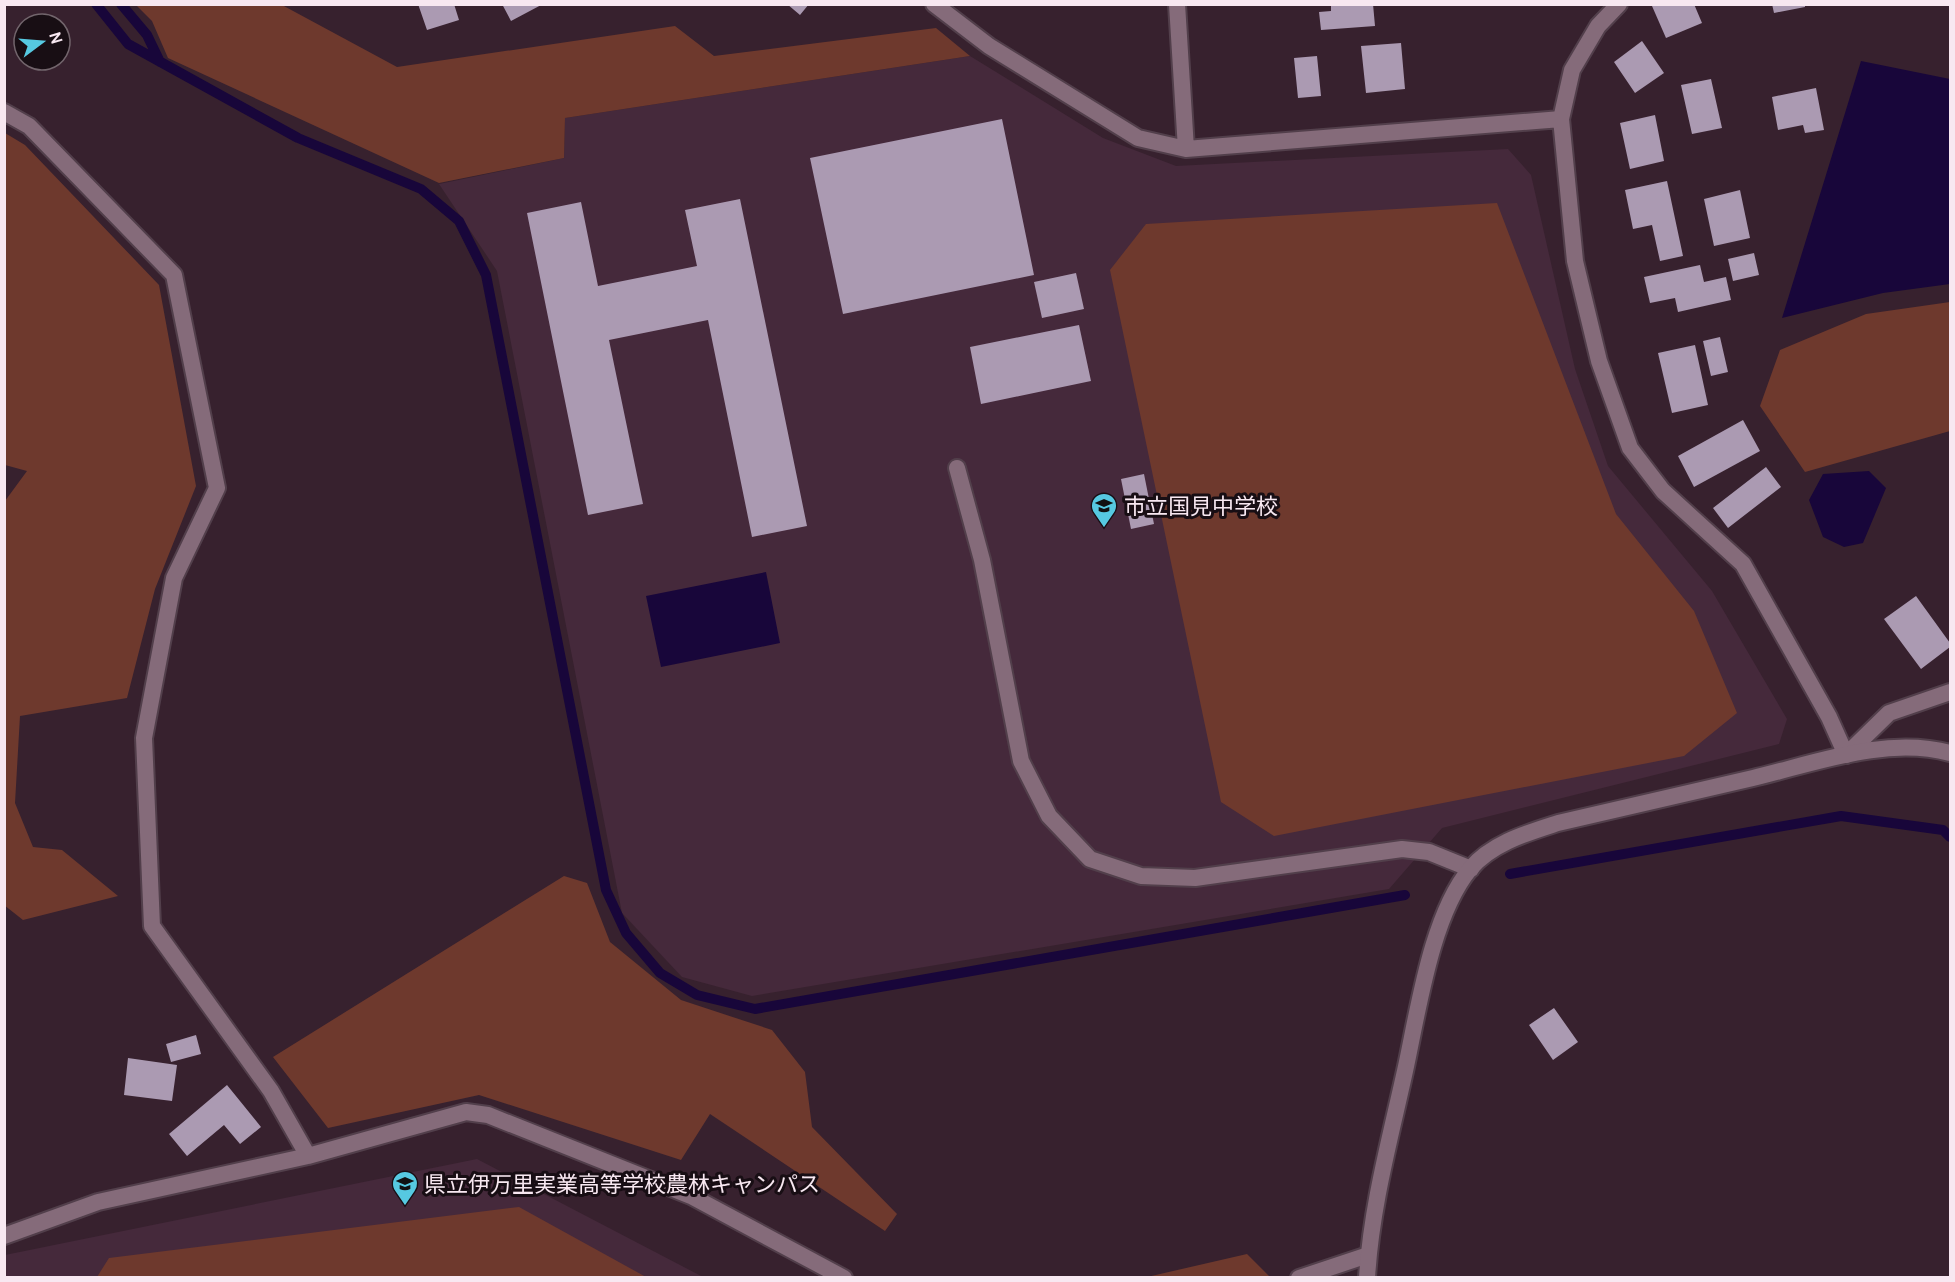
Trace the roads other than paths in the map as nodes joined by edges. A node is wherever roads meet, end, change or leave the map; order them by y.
1 (934, 4) edge
2 (1177, 4) edge
3 (1619, 4) edge
4 (4, 112) edge
5 (1561, 119) junction
6 (1186, 149) junction
7 (957, 468) dead end
8 (1950, 692) edge
9 (1950, 753) edge
10 (1846, 755) junction
11 (1471, 869) junction
12 (308, 1156) junction
13 (4, 1236) edge
14 (1368, 1255) junction
15 (844, 1278) edge
16 (1299, 1278) edge
17 (1367, 1278) edge

1 - 6 street
2 - 6 street
3 - 5 street
4 - 12 street
5 - 6 street
5 - 10 street
7 - 11 street
8 - 10 street
9 - 10 street
10 - 11 street
11 - 14 street
12 - 13 street
12 - 15 street
14 - 16 street
14 - 17 street

